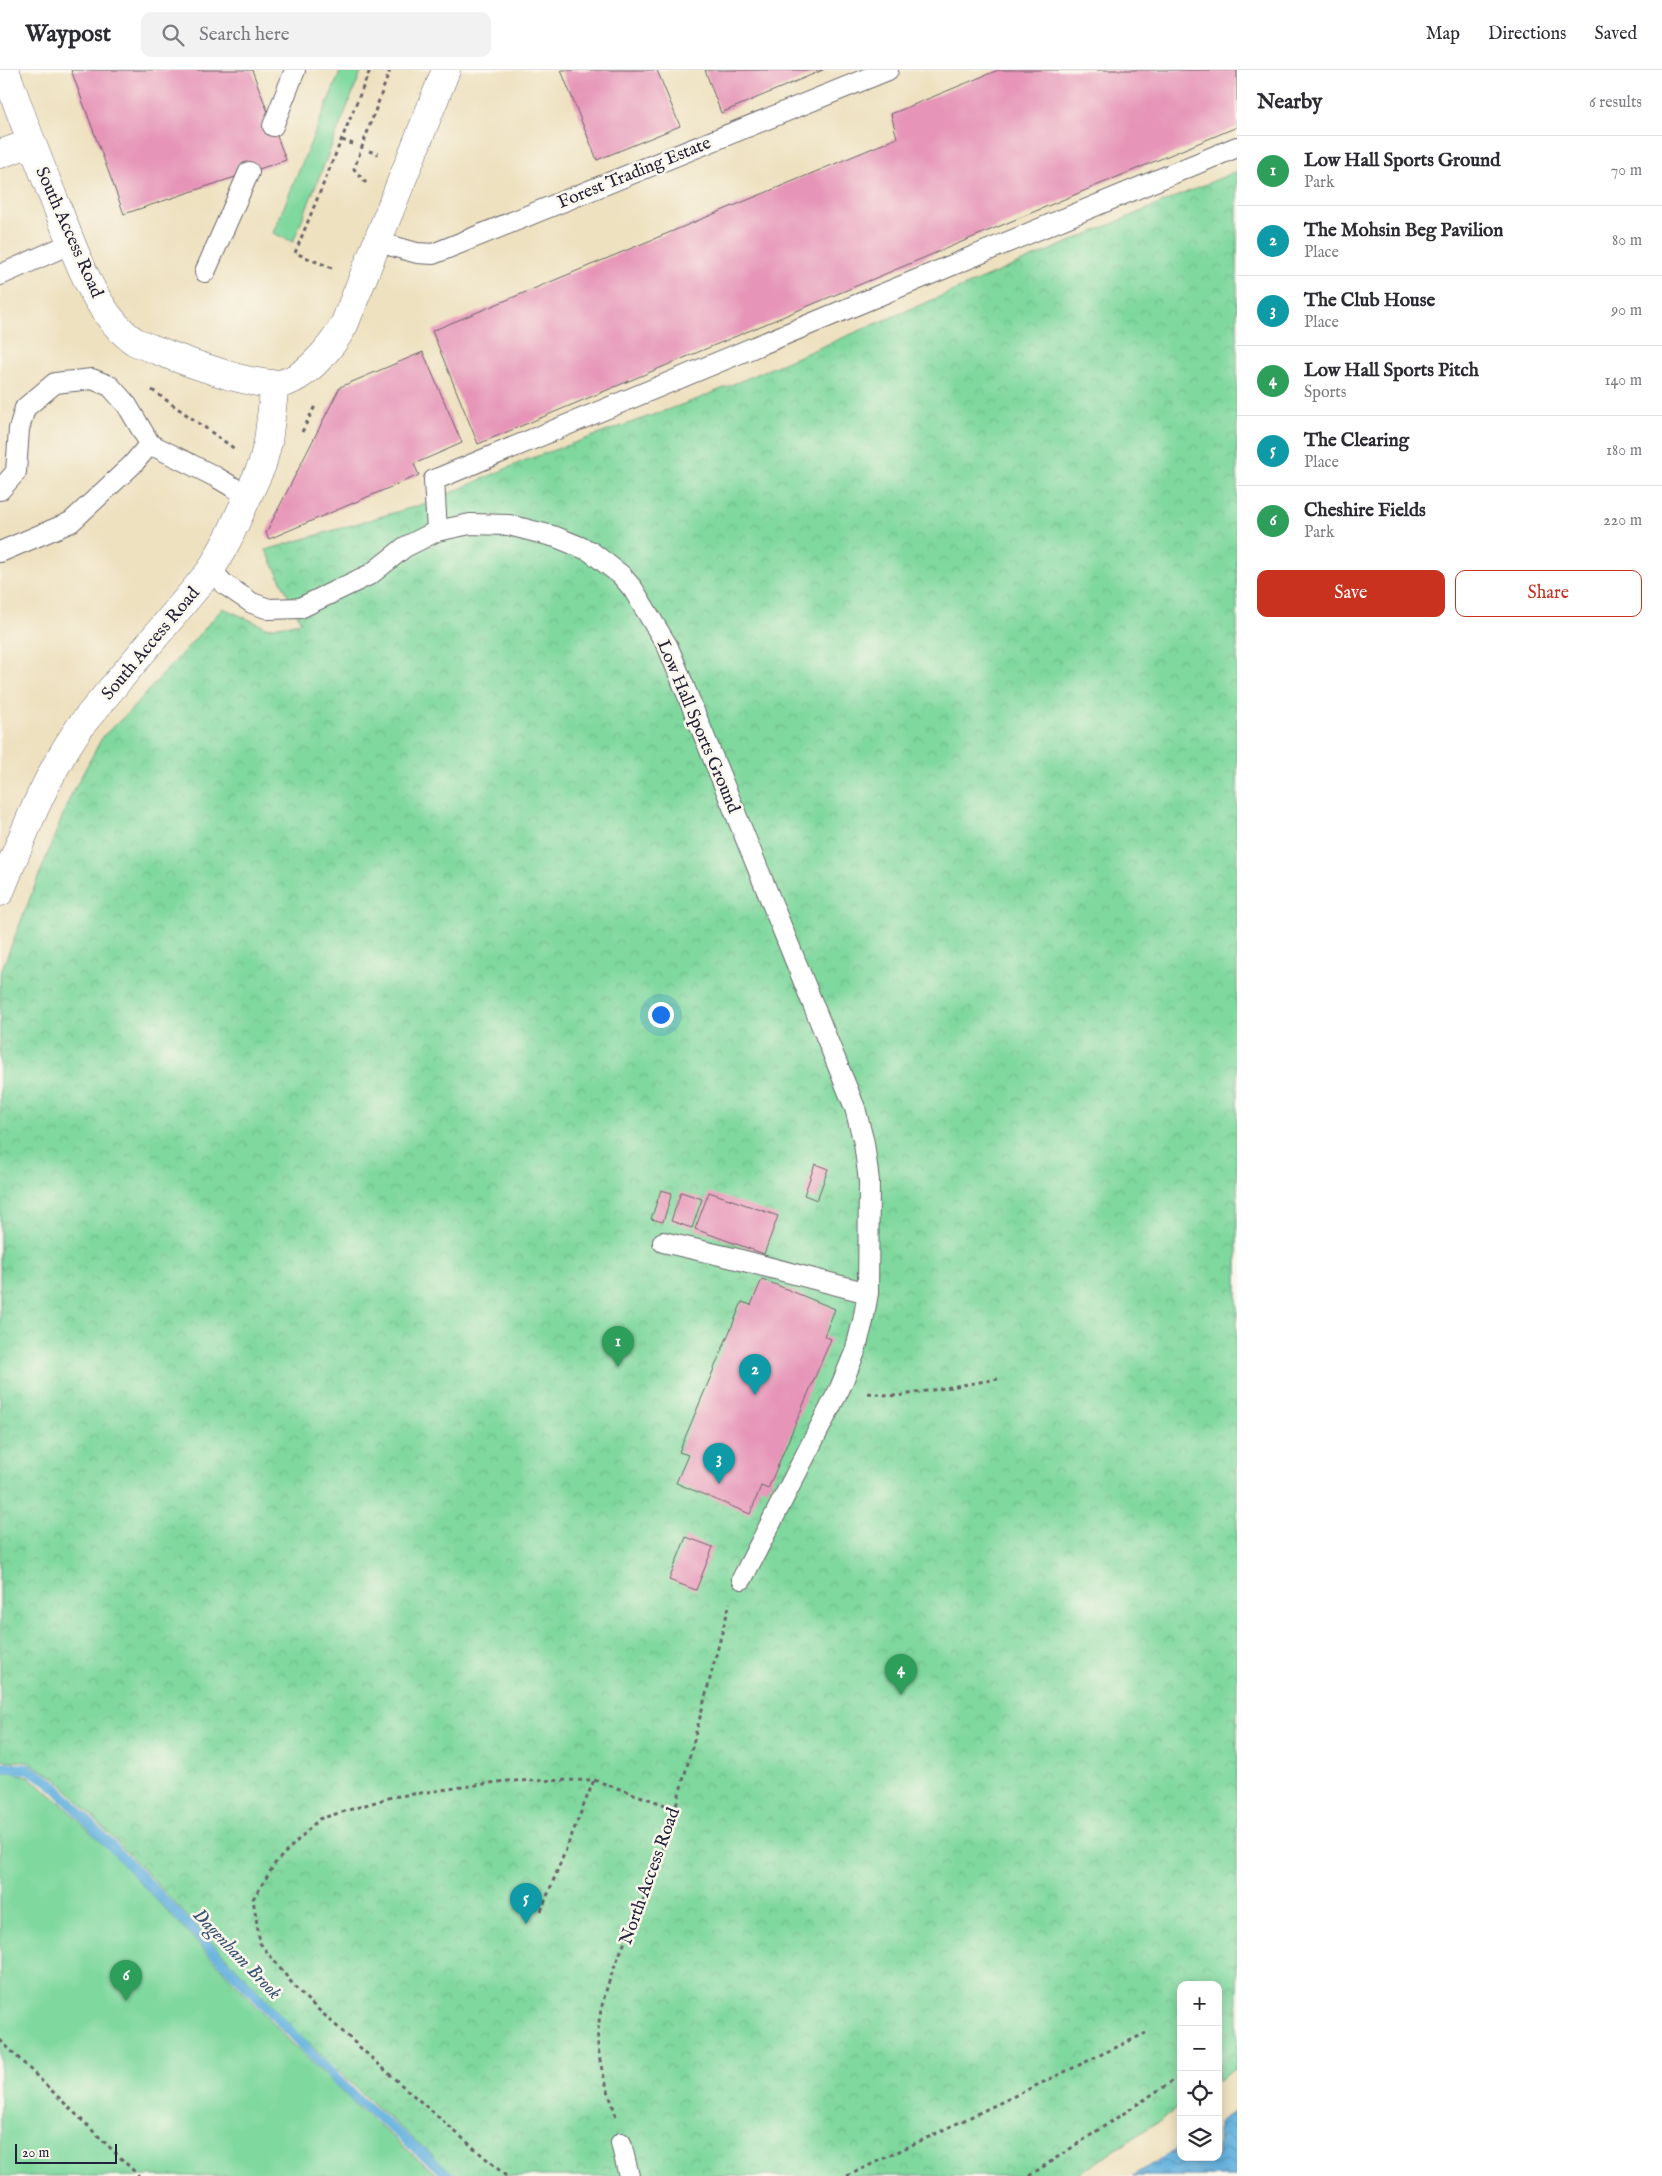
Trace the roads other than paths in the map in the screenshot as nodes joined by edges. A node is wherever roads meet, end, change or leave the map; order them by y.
1 (5, 70) edge
2 (295, 70) edge
3 (446, 70) edge
4 (888, 70) edge
5 (273, 126) dead end
6 (31, 143) junction
7 (1237, 147) edge
8 (0, 154) edge
9 (249, 172) dead end
10 (378, 242) junction
11 (72, 243) junction
12 (205, 272) dead end
13 (0, 275) edge
14 (275, 384) junction
15 (150, 444) junction
16 (237, 489) junction
17 (0, 490) edge
18 (437, 531) junction
19 (0, 552) edge
20 (211, 570) junction
21 (0, 892) edge
22 (663, 1242) dead end
23 (868, 1293) junction
24 (742, 1579) road end
25 (621, 2143) road end
26 (629, 2176) edge

1 - 6 street, South Access Road
2 - 5 lane
3 - 10 street, South Access Road
4 - 10 lane, Forest Trading Estate
6 - 8 street
6 - 11 street, South Access Road
7 - 18 lane
9 - 12 lane
10 - 14 street, South Access Road
11 - 13 lane
11 - 14 street, South Access Road
14 - 16 street, South Access Road
15 - 16 lane
15 - 17 lane
15 - 19 lane
16 - 20 street, South Access Road
18 - 20 lane, Low Hall Sports Ground
18 - 23 lane, Low Hall Sports Ground
20 - 21 street, South Access Road
22 - 23 lane
23 - 24 lane, Low Hall Sports Ground
25 - 26 lane

